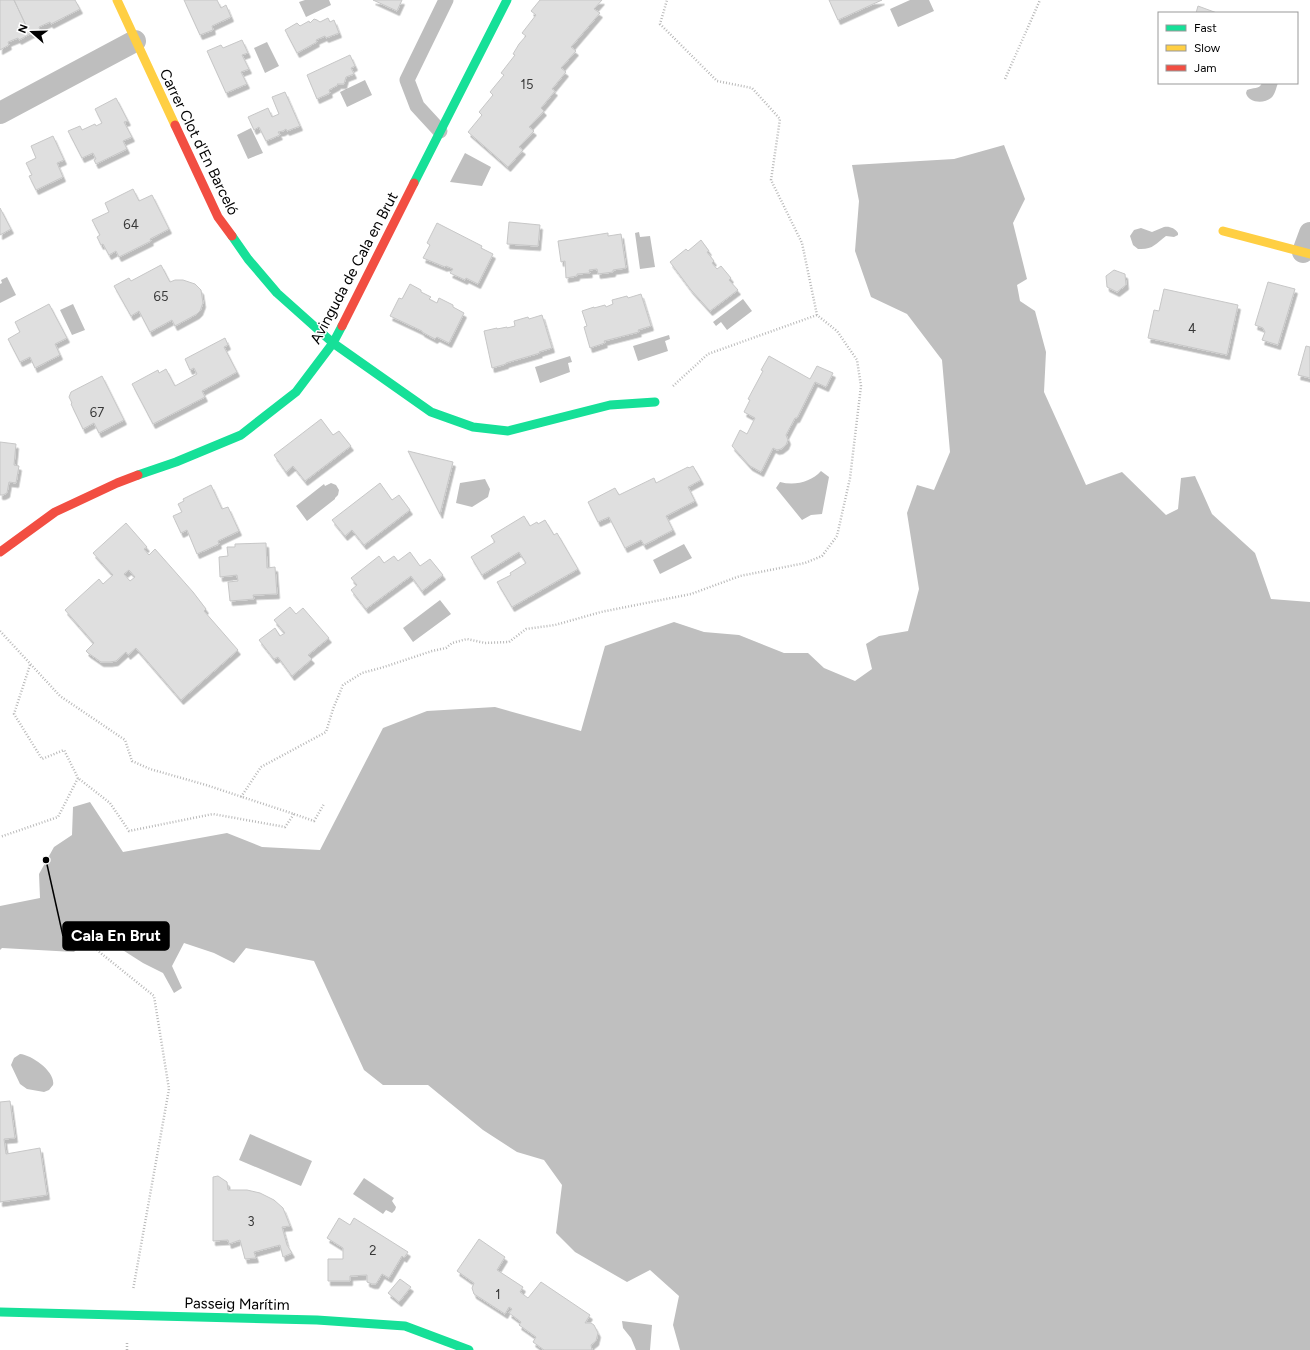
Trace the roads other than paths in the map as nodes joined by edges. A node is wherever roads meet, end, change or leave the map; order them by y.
1 (116, 0) edge
2 (446, 0) edge
3 (507, 0) edge
4 (135, 41) junction
5 (0, 113) edge
6 (440, 131) junction
7 (1223, 231) dead end
8 (1308, 246) edge
9 (333, 343) junction
10 (655, 402) road end
11 (0, 552) edge
12 (0, 1312) edge
13 (468, 1350) edge

1 - 4 street, Carrer Clot d'En Barceló
2 - 6 lane
3 - 6 street, Avinguda de Cala en Brut
4 - 5 street
4 - 9 street, Carrer Clot d'En Barceló
6 - 9 street, Avinguda de Cala en Brut
7 - 8 street
9 - 10 street, Carrer Clot d'En Barceló
9 - 11 street, Avinguda de Cala en Brut
12 - 13 street, Passeig Marítim

